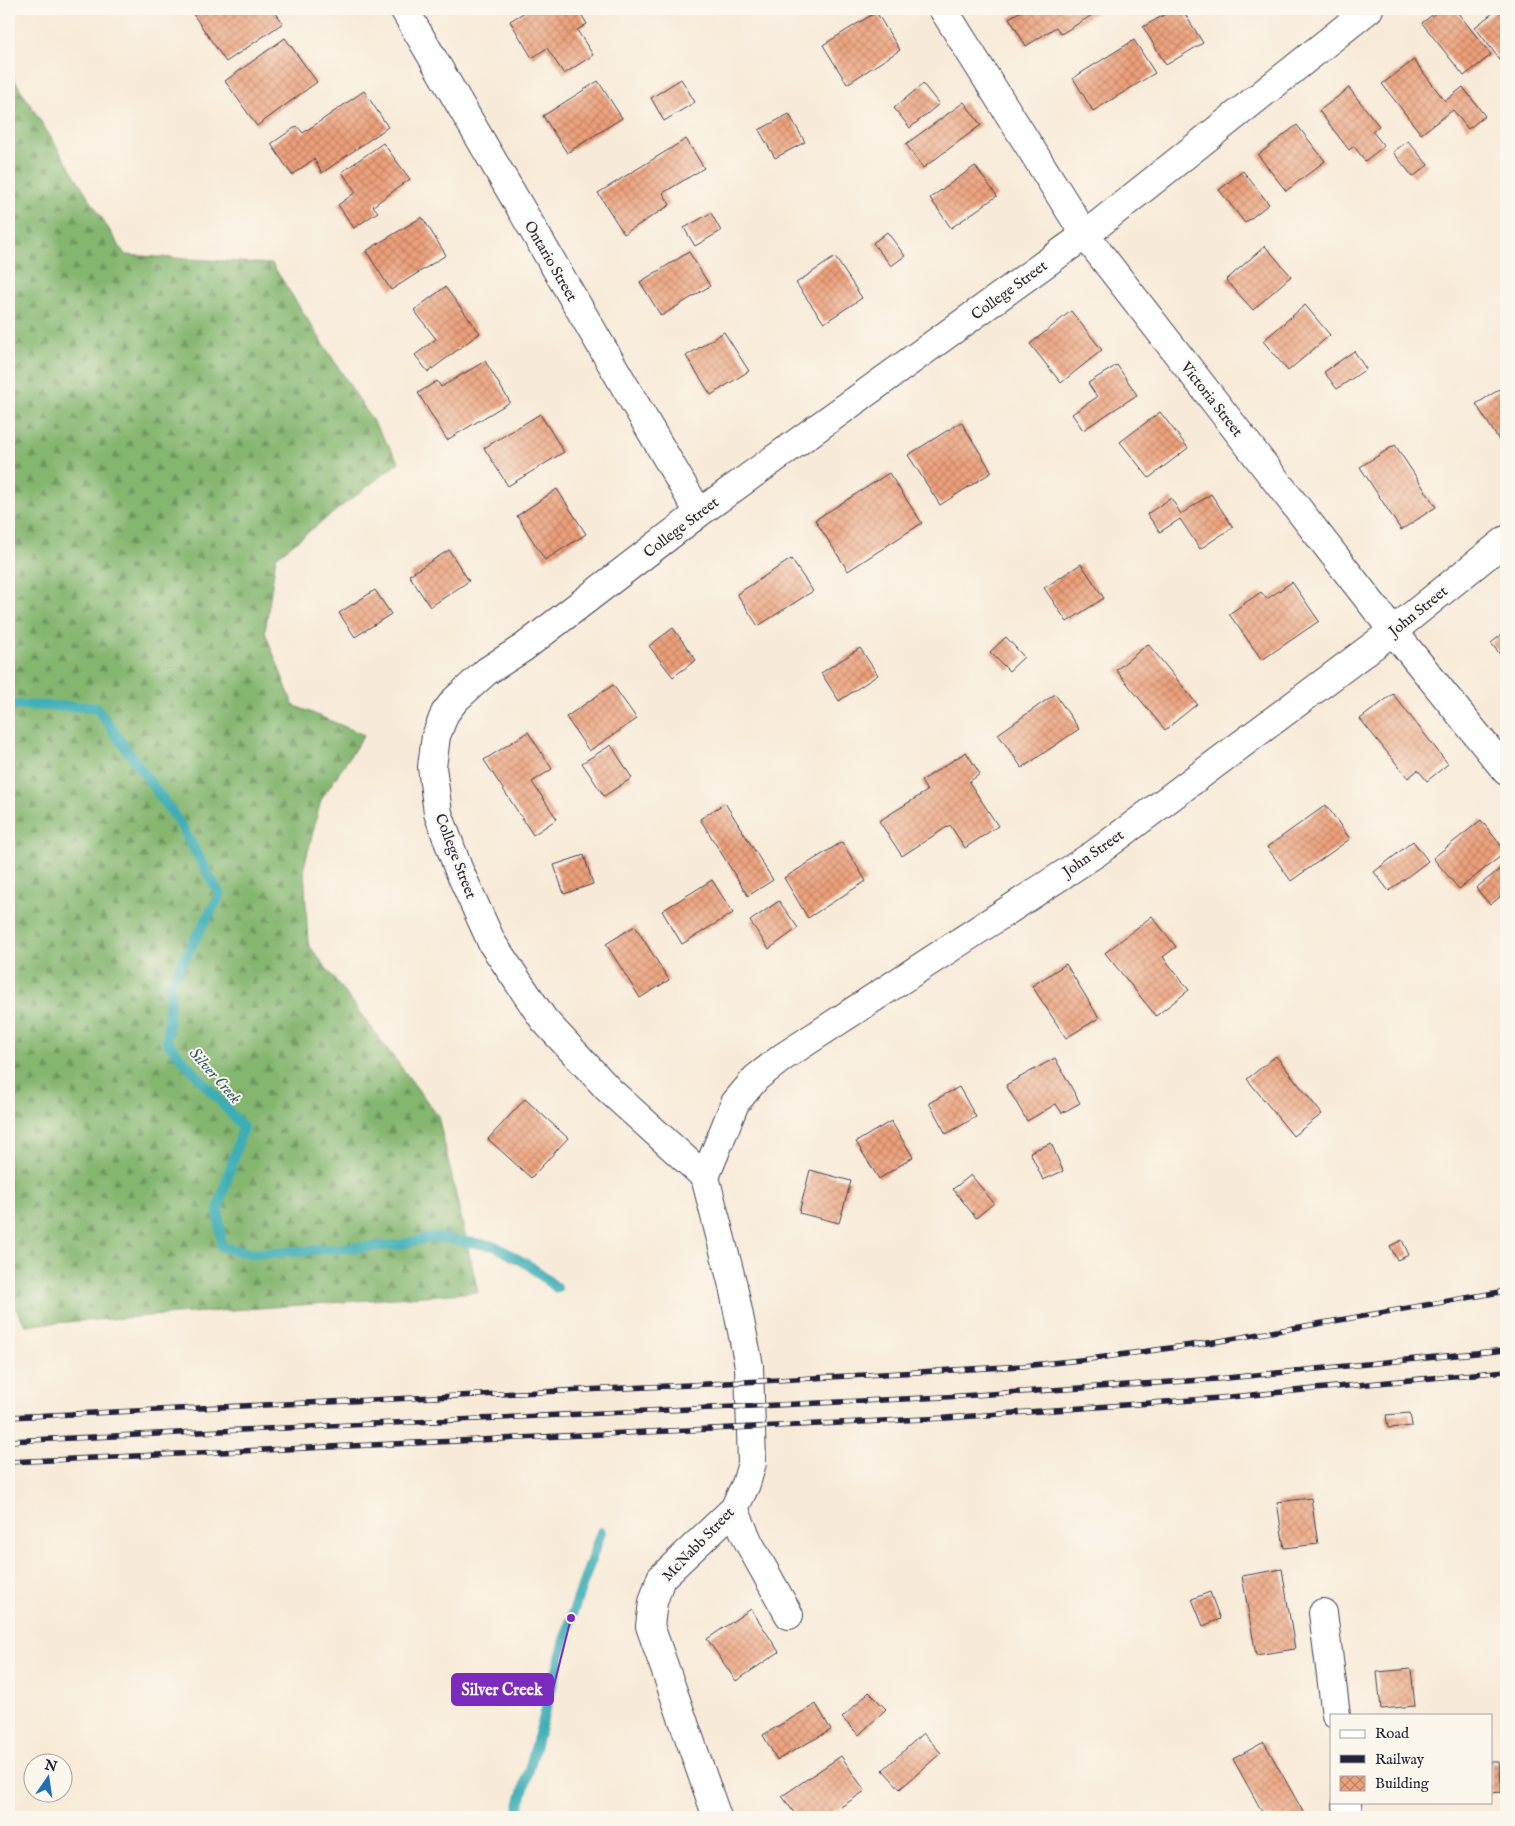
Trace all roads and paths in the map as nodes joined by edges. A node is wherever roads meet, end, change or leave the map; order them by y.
1 (404, 9) edge
2 (943, 9) edge
3 (1369, 9) edge
4 (1084, 235) junction
5 (699, 513) junction
6 (1506, 540) edge
7 (1393, 631) junction
8 (1506, 771) edge
9 (705, 1177) junction
10 (734, 1509) junction
11 (1323, 1613) dead end
12 (789, 1615) dead end
13 (1336, 1714) edge
14 (1347, 1804) edge
15 (717, 1817) edge
16 (1348, 1817) edge

1 - 5 street, Ontario Street
2 - 4 street, Victoria Street
3 - 4 street, College Street
4 - 5 street, College Street
4 - 7 street, Victoria Street
5 - 9 street, College Street
6 - 7 street, John Street
7 - 8 street, Victoria Street
7 - 9 street, John Street
9 - 10 street, McNabb Street
10 - 12 street
10 - 15 street, McNabb Street
11 - 13 street
14 - 16 street

